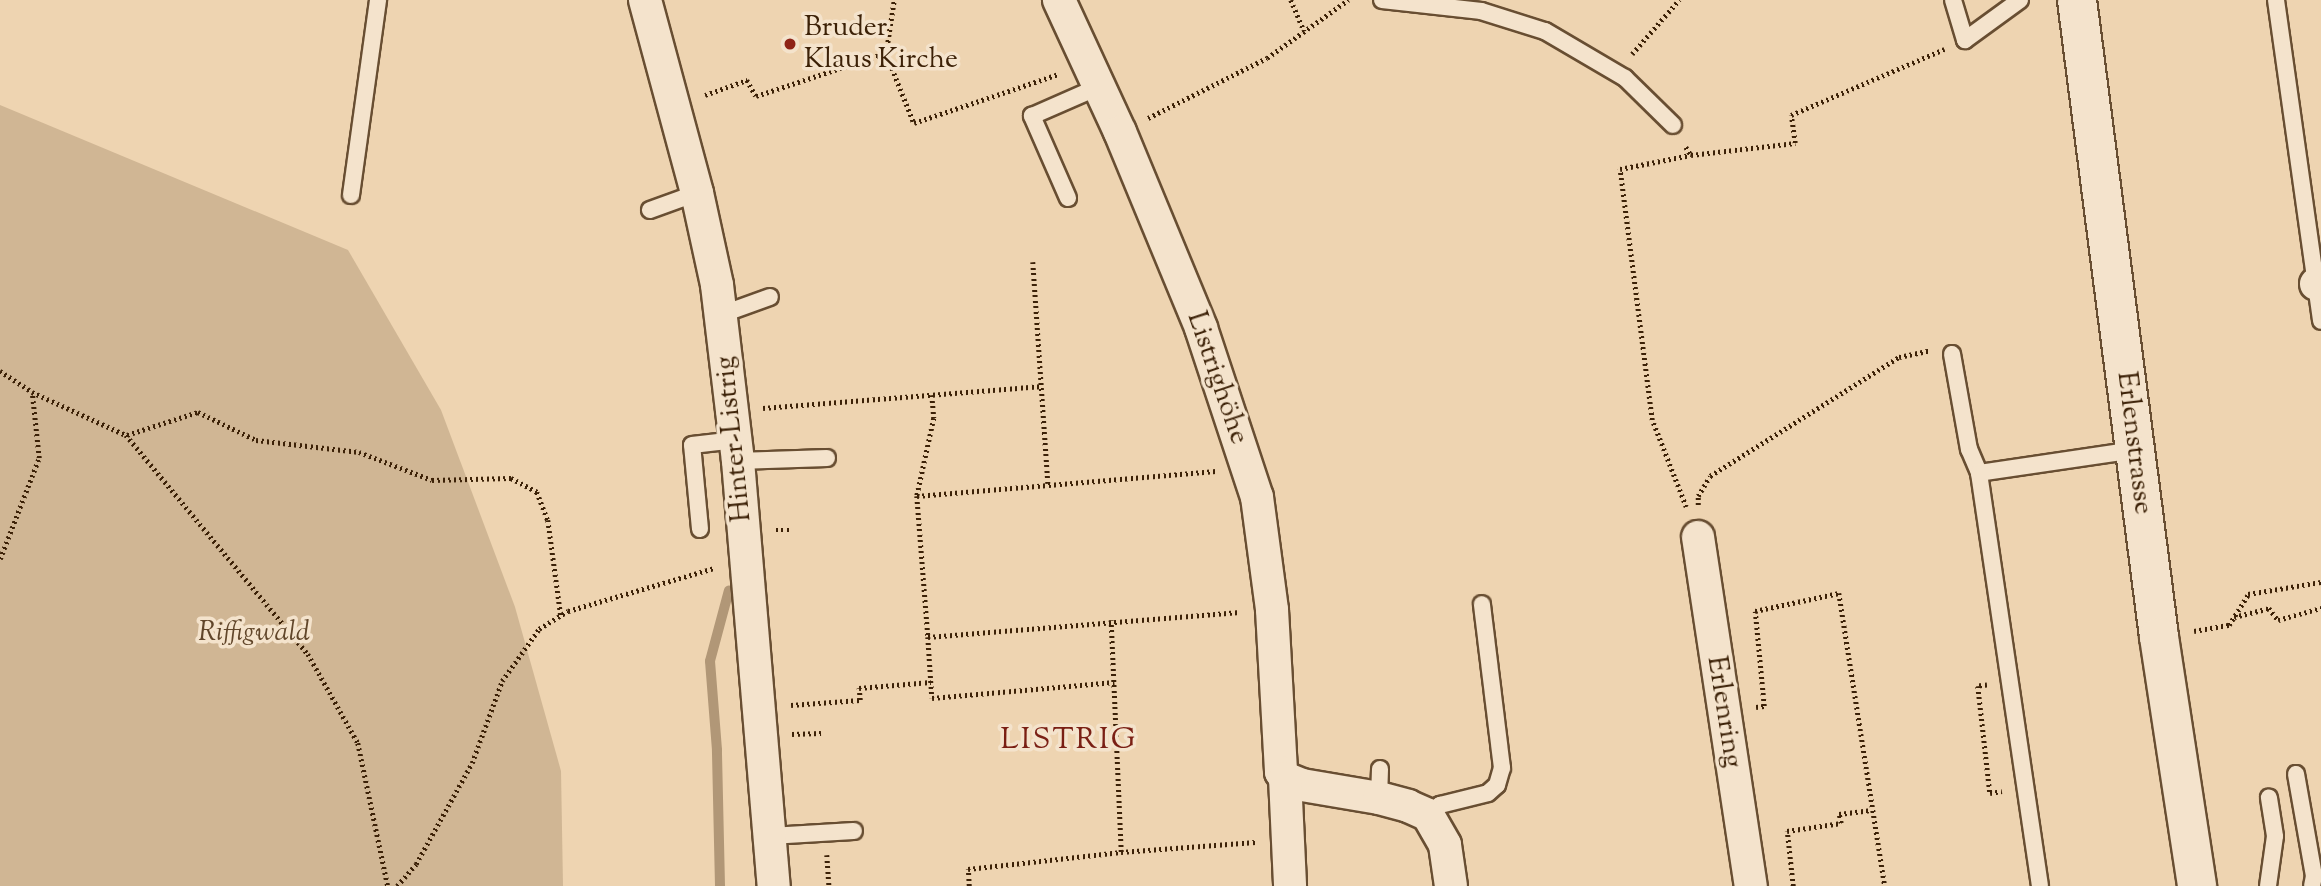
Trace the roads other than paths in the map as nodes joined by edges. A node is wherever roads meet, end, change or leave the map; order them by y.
1 (378, 0) edge
2 (645, 0) edge
3 (1059, 0) edge
4 (1382, 0) edge
5 (1953, 0) edge
6 (2020, 0) edge
7 (2077, 0) edge
8 (2276, 0) edge
9 (1092, 76) junction
10 (1673, 125) road end
11 (697, 193) junction
12 (351, 195) dead end
13 (1068, 198) dead end
14 (650, 209) dead end
15 (2319, 283) edge
16 (770, 297) dead end
17 (720, 315) junction
18 (2321, 321) edge
19 (1952, 354) road end
20 (737, 450) junction
21 (2135, 450) junction
22 (827, 458) dead end
23 (1979, 473) junction
24 (700, 529) dead end
25 (1698, 537) road end
26 (1482, 604) dead end
27 (2295, 774) dead end
28 (1285, 778) junction
29 (2269, 797) dead end
30 (1428, 815) junction
31 (854, 831) dead end
32 (770, 836) junction
33 (774, 886) edge
34 (1290, 886) edge
35 (1451, 886) edge
36 (1751, 886) edge
37 (2040, 886) edge
38 (2197, 886) edge
39 (2268, 886) edge
40 (2312, 886) edge

1 - 12 lane
2 - 11 street, Hinter-Listrig
3 - 9 street, Listrighöhe
4 - 10 lane
5 - 6 lane
7 - 21 street, Erlenstrasse
8 - 15 lane
9 - 13 lane
9 - 28 street, Listrighöhe
11 - 14 lane
11 - 17 street, Hinter-Listrig
15 - 18 lane
16 - 17 lane
17 - 20 street, Hinter-Listrig
19 - 23 lane
20 - 22 lane
20 - 24 lane
20 - 32 street, Hinter-Listrig
21 - 23 lane
21 - 38 street, Erlenstrasse
23 - 37 lane
25 - 36 street, Erlenring
26 - 30 lane
27 - 40 lane
28 - 30 street
28 - 34 street, Listrighöhe
29 - 39 lane
30 - 35 street
31 - 32 lane
32 - 33 street, Hinter-Listrig

